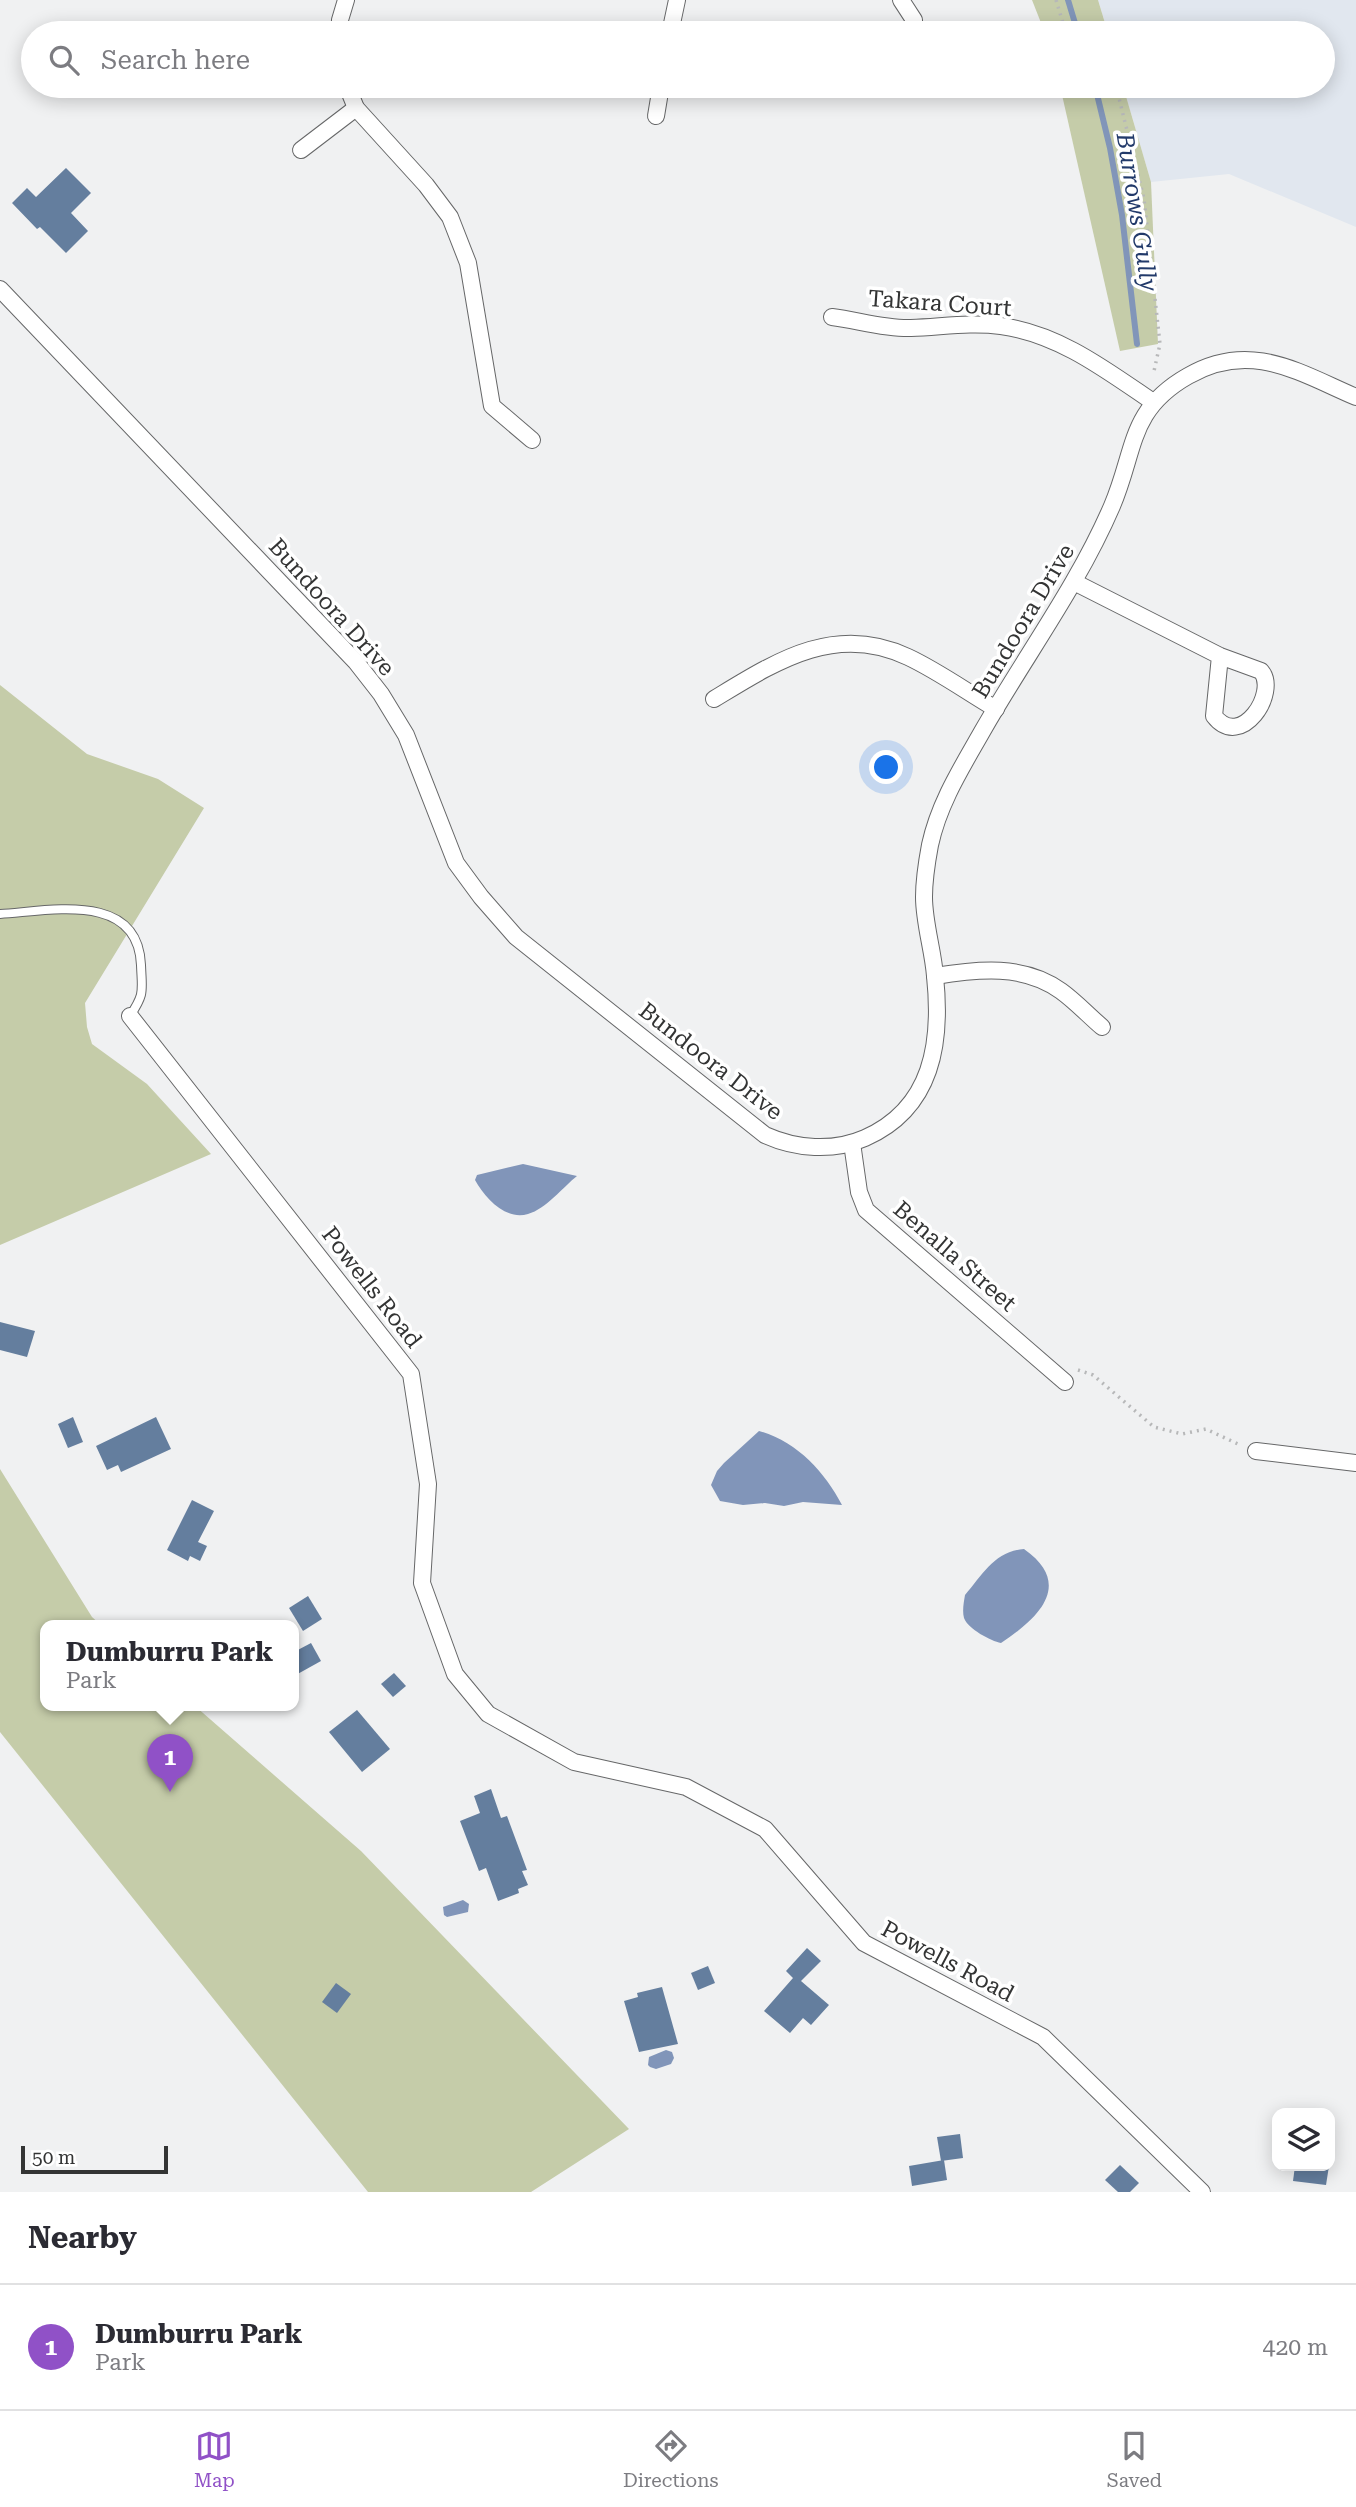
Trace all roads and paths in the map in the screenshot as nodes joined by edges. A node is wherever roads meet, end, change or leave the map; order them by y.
1 (346, 0) edge
2 (677, 0) edge
3 (901, 0) edge
4 (1056, 0) edge
5 (914, 20) dead end
6 (340, 21) edge
7 (673, 21) edge
8 (1062, 21) edge
9 (351, 98) edge
10 (659, 98) edge
11 (1119, 98) edge
12 (356, 108) junction
13 (656, 116) dead end
14 (301, 150) dead end
15 (0, 289) edge
16 (832, 317) dead end
17 (1154, 371) dead end
18 (1356, 397) edge
19 (1153, 402) junction
20 (532, 440) dead end
21 (1074, 582) junction
22 (1220, 656) junction
23 (714, 699) dead end
24 (996, 709) junction
25 (0, 914) edge
26 (935, 976) junction
27 (130, 1016) joint
28 (1102, 1027) dead end
29 (852, 1143) junction
30 (1062, 1380) joint
31 (1256, 1451) joint
32 (1356, 1462) edge
33 (1202, 2192) edge

1 - 6 street
2 - 7 street
3 - 5 street
4 - 8 path
9 - 12 street
10 - 13 street
11 - 17 path
12 - 14 street
12 - 20 street
15 - 29 street, Bundoora Drive
16 - 19 street, Takara Court
18 - 19 street, Bundoora Drive
19 - 21 street, Bundoora Drive
21 - 22 street
21 - 24 street, Bundoora Drive
22 - 22 street
23 - 24 street
24 - 26 street, Bundoora Drive
25 - 27 lane
26 - 28 street
26 - 29 street, Bundoora Drive
27 - 33 street, Powells Road
29 - 30 street, Benalla Street
30 - 31 path
31 - 32 street

